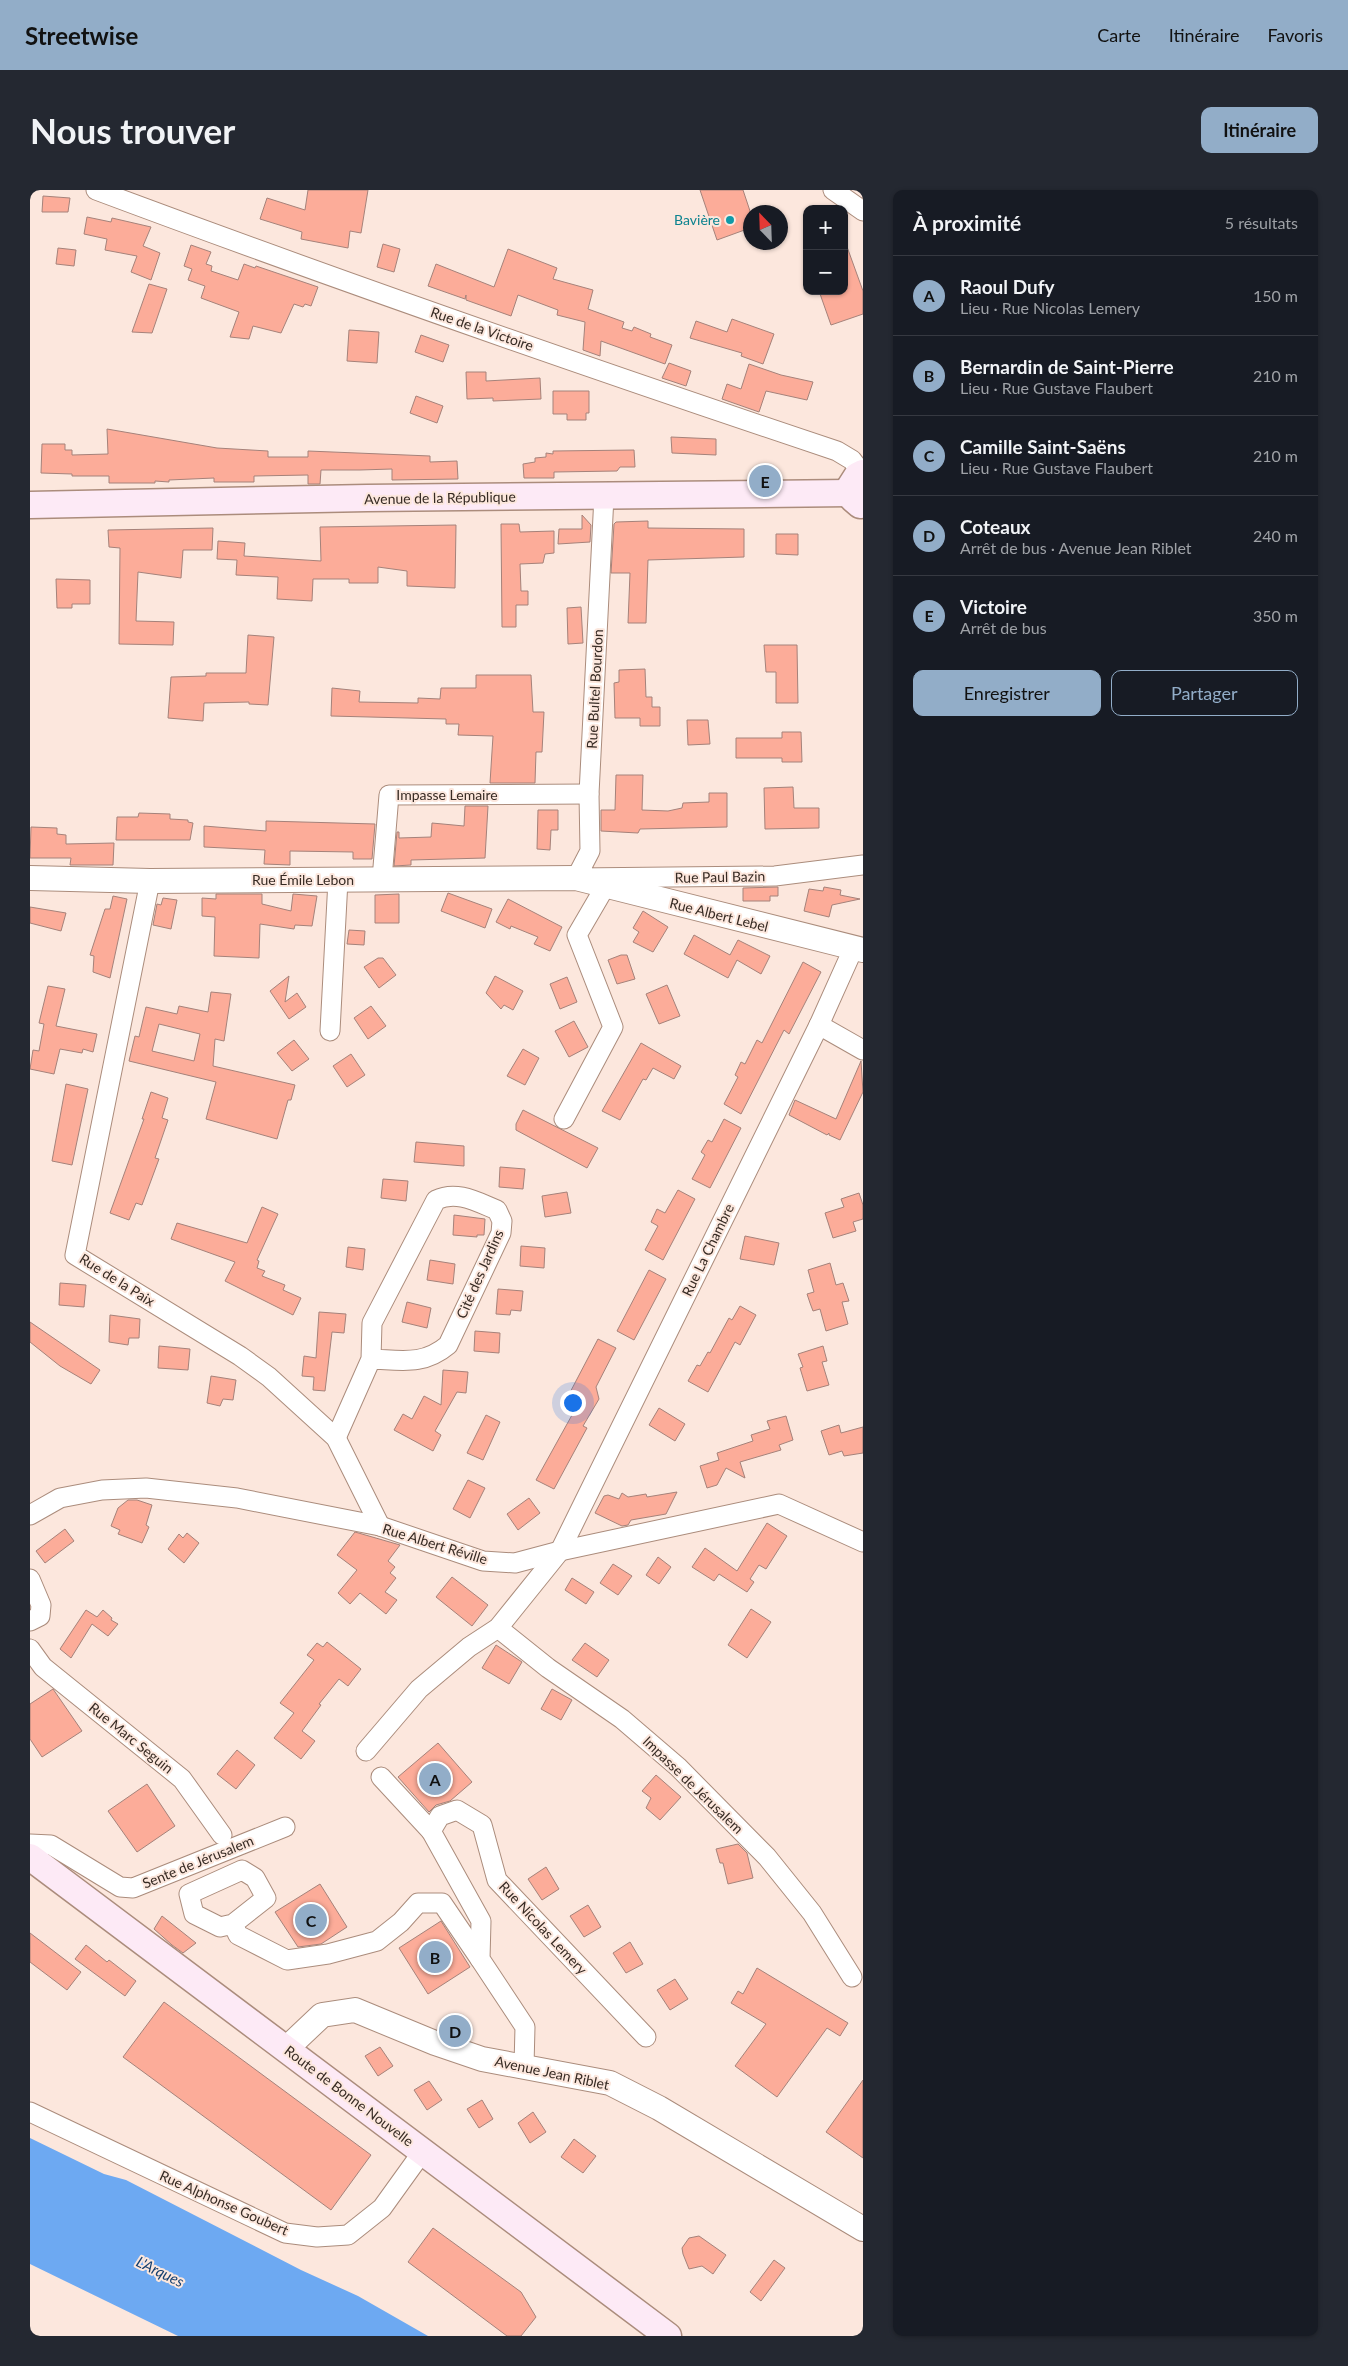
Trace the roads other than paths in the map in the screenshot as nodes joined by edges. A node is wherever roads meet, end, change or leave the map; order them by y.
1 (96, 190) edge
2 (833, 190) edge
3 (863, 211) edge
4 (860, 486) edge
5 (604, 496) junction
6 (30, 505) edge
7 (589, 794) junction
8 (863, 866) edge
9 (30, 878) edge
10 (576, 878) junction
11 (382, 879) junction
12 (150, 880) junction
13 (338, 880) junction
14 (605, 887) junction
15 (858, 948) edge
16 (819, 1025) junction
17 (330, 1031) dead end
18 (863, 1050) edge
19 (564, 1119) dead end
20 (370, 1359) junction
21 (336, 1438) junction
22 (30, 1515) edge
23 (380, 1526) junction
24 (863, 1542) edge
25 (560, 1551) junction
26 (34, 1586) edge
27 (30, 1622) edge
28 (498, 1628) junction
29 (30, 1649) edge
30 (366, 1751) dead end
31 (381, 1778) dead end
32 (285, 1827) dead end
33 (431, 1831) junction
34 (222, 1835) dead end
35 (30, 1844) edge
36 (30, 1856) edge
37 (233, 1924) dead end
38 (480, 1958) junction
39 (852, 1978) dead end
40 (646, 2037) dead end
41 (286, 2049) junction
42 (524, 2066) junction
43 (30, 2112) edge
44 (423, 2152) junction
45 (863, 2229) edge
46 (668, 2336) edge

1 - 4 street, Rue de la Victoire
2 - 3 street
4 - 5 main road, Avenue de la République
5 - 6 main road, Avenue de la République
5 - 7 street, Rue Bultel Bourdon
7 - 10 street, Rue Bultel Bourdon
7 - 11 street, Impasse Lemaire
8 - 10 street, Rue Paul Bazin
9 - 12 street, Rue Émile Lebon
10 - 11 street, Rue Émile Lebon
10 - 14 street, Rue Albert Lebel
11 - 13 street, Rue Émile Lebon
12 - 13 street, Rue Émile Lebon
12 - 21 street, Rue de la Paix
13 - 17 street
14 - 15 street, Rue Albert Lebel
14 - 19 street
15 - 16 street, Rue La Chambre
16 - 18 street
16 - 25 street, Rue La Chambre
20 - 20 street, Cité des Jardins
20 - 21 street, Cité des Jardins
21 - 23 street, Rue de la Paix
22 - 23 street, Rue Albert Réville
23 - 25 street, Rue Albert Réville
24 - 25 street, Rue Albert Réville
25 - 28 street
26 - 27 street
28 - 30 street
28 - 39 street, Impasse de Jérusalem
29 - 34 street, Rue Marc Seguin
31 - 33 street
32 - 35 street, Sente de Jérusalem
33 - 38 street
33 - 40 street, Rue Nicolas Lemery
36 - 41 main road, Route de Bonne Nouvelle
37 - 38 street
38 - 42 street
41 - 42 street, Avenue Jean Riblet
41 - 44 main road, Route de Bonne Nouvelle
42 - 45 street, Avenue Jean Riblet
43 - 44 street, Rue Alphonse Goubert
44 - 46 main road, Route de Bonne Nouvelle

